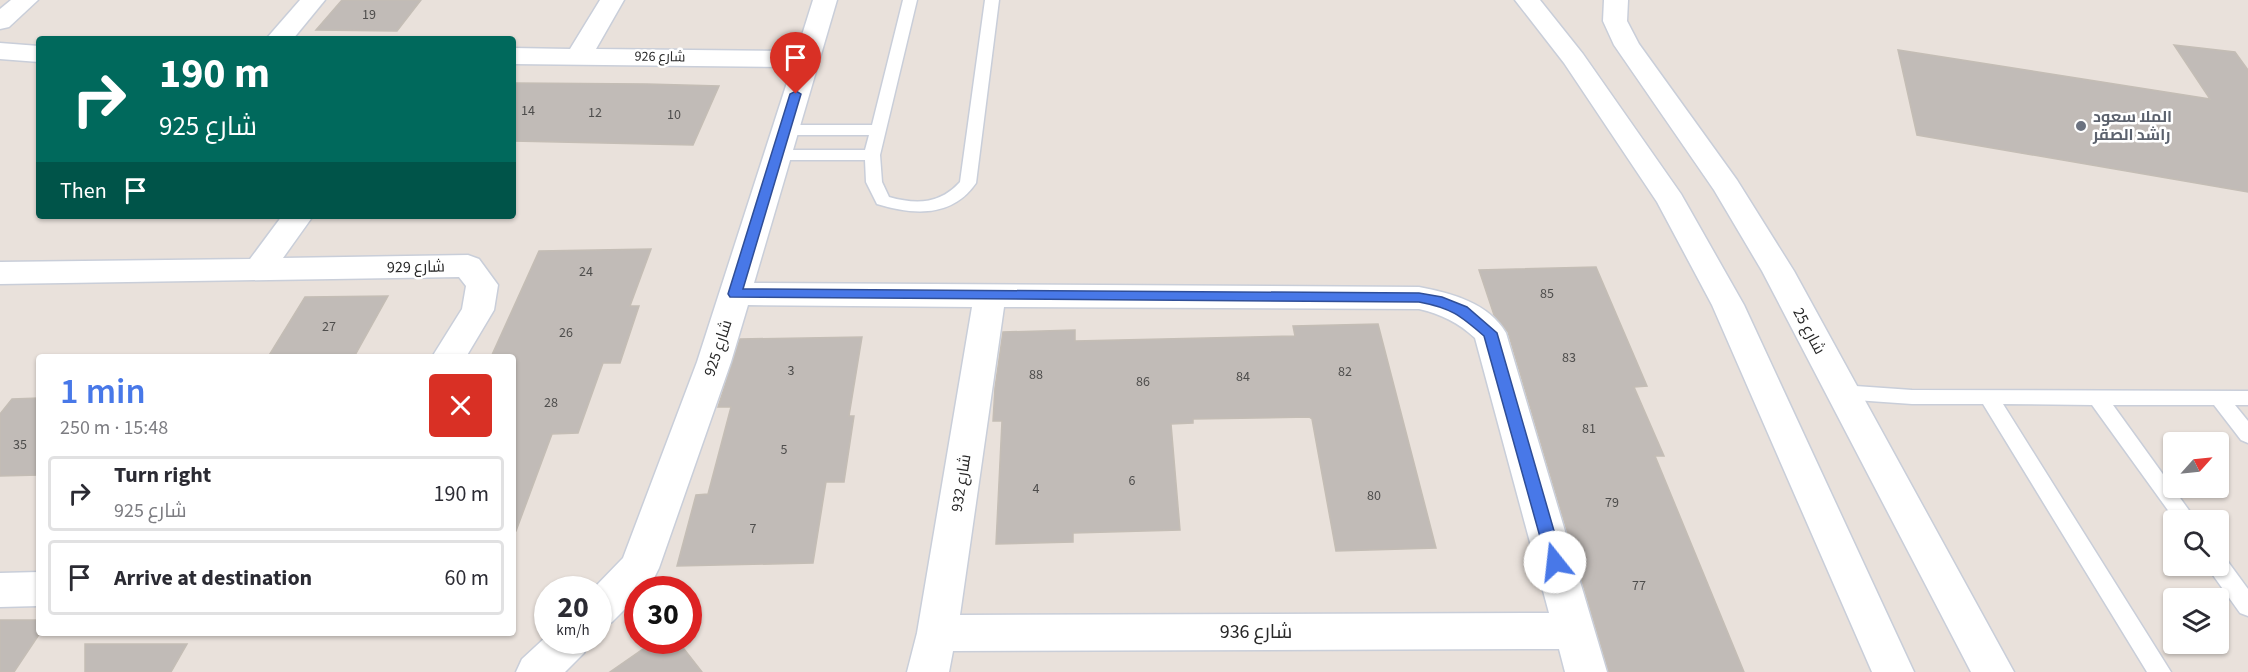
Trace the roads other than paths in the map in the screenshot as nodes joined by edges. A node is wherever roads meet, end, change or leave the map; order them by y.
1 (26, 0) edge
2 (313, 0) edge
3 (612, 0) edge
4 (825, 0) edge
5 (910, 0) edge
6 (992, 0) edge
7 (1527, 0) edge
8 (1616, 0) edge
9 (0, 22) edge
10 (282, 36) edge
11 (0, 51) edge
12 (36, 54) edge
13 (516, 56) edge
14 (579, 56) junction
15 (807, 59) junction
16 (878, 130) junction
17 (781, 142) junction
18 (872, 155) junction
19 (296, 219) edge
20 (260, 268) junction
21 (0, 273) edge
22 (735, 294) junction
23 (990, 294) junction
24 (451, 354) edge
25 (1841, 392) junction
26 (1988, 397) junction
27 (2098, 398) junction
28 (2219, 398) junction
29 (2248, 398) edge
30 (2248, 435) edge
31 (2180, 510) edge
32 (2226, 576) edge
33 (36, 589) edge
34 (0, 590) edge
35 (612, 596) edge
36 (2248, 606) edge
37 (1575, 631) junction
38 (937, 633) junction
39 (556, 654) edge
40 (537, 672) edge
41 (928, 672) edge
42 (1586, 672) edge
43 (1893, 672) edge
44 (1993, 672) edge
45 (2160, 672) edge

1 - 9 street
2 - 10 street
3 - 14 street
4 - 15 street, شارع 925
5 - 16 lane
6 - 18 lane
7 - 43 street
8 - 25 street, شارع 25
11 - 12 street
13 - 14 street, شارع 926
14 - 15 street, شارع 926
15 - 17 street, شارع 925
16 - 17 lane
16 - 18 lane
17 - 18 lane
17 - 22 street, شارع 925
19 - 20 street
20 - 21 street, شارع 929
20 - 24 street, شارع 929
22 - 23 street
22 - 35 street, شارع 925
23 - 37 street
23 - 38 street, شارع 932
25 - 26 lane
25 - 44 street, شارع 25
26 - 27 lane
26 - 45 lane
27 - 28 lane
27 - 31 lane
28 - 29 lane
28 - 30 lane
32 - 36 lane
33 - 34 street
37 - 38 street, شارع 936
37 - 42 street
38 - 41 street, شارع 932
39 - 40 street

